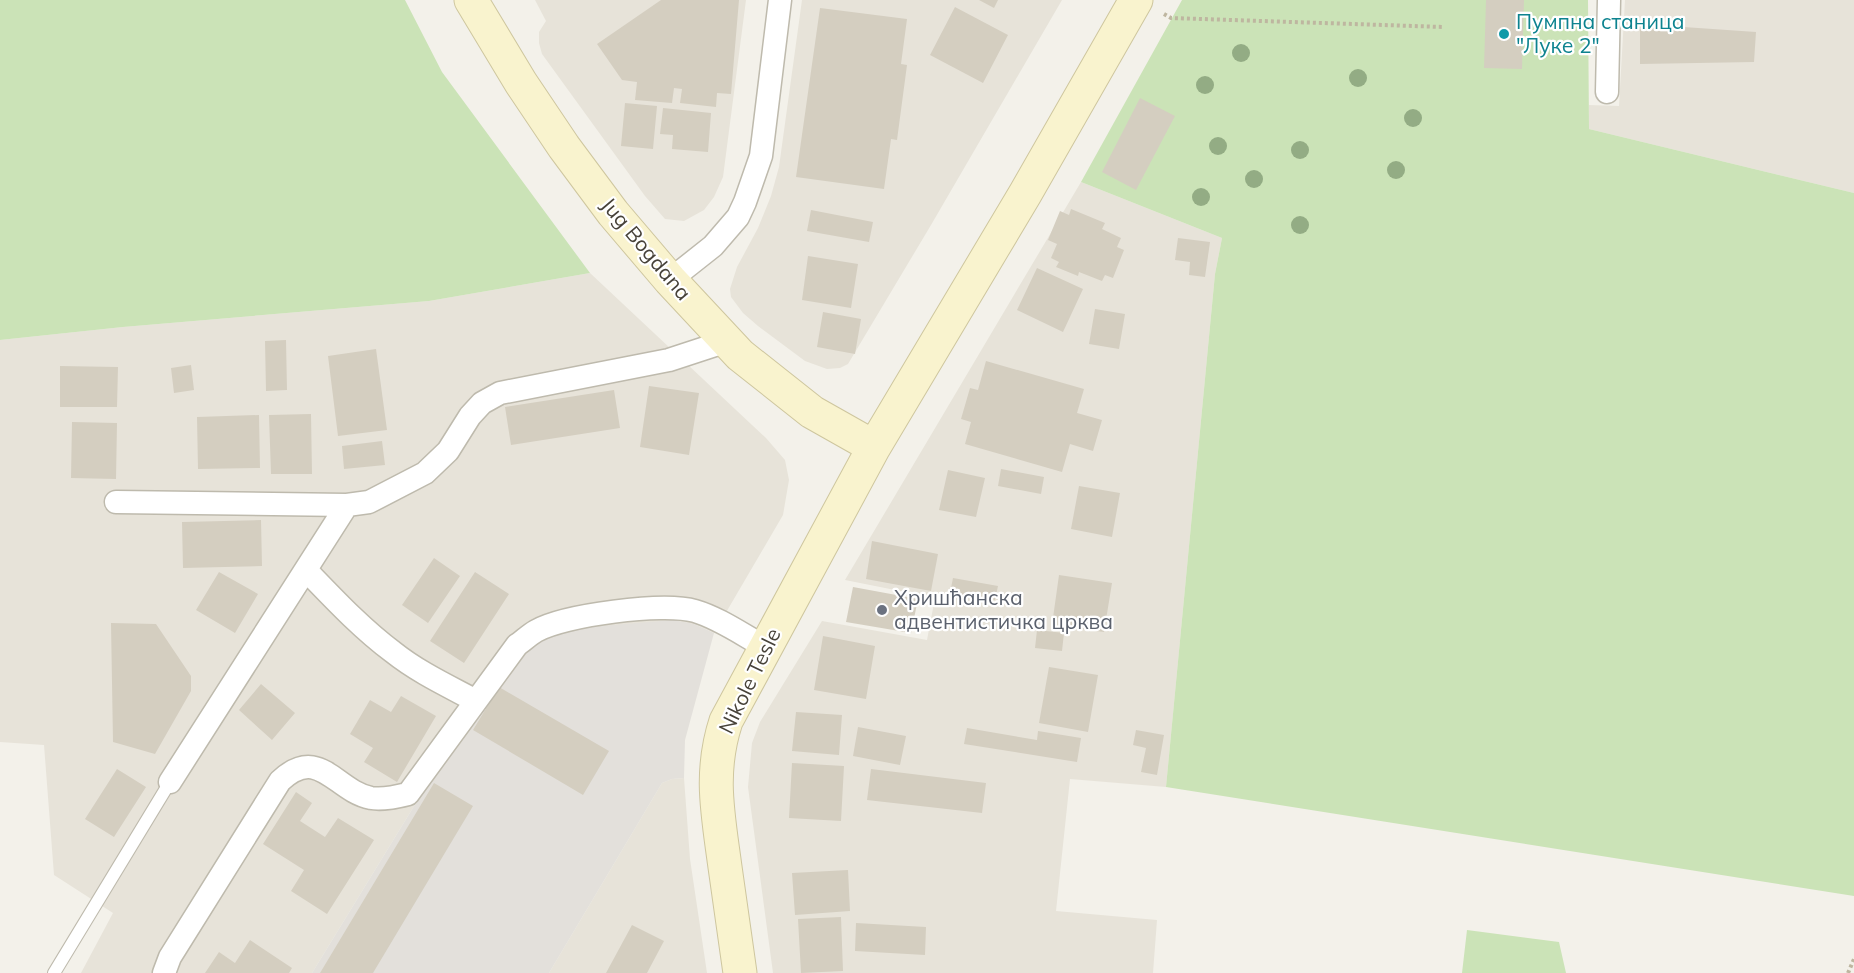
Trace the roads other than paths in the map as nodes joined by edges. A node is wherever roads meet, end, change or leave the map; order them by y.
1 (471, 0) edge
2 (780, 0) edge
3 (1609, 0) edge
4 (1150, 7) edge
5 (1607, 92) dead end
6 (670, 280) junction
7 (727, 341) junction
8 (874, 447) junction
9 (116, 502) dead end
10 (347, 505) junction
11 (306, 570) junction
12 (765, 647) junction
13 (476, 700) junction
14 (170, 782) joint
15 (54, 973) edge
16 (164, 973) edge
17 (740, 973) edge

1 - 6 street, Jug Bogdana
2 - 6 street
3 - 5 street
4 - 8 street, Nikole Tesle
6 - 7 street, Jug Bogdana
7 - 8 street, Jug Bogdana
7 - 10 street
8 - 12 street, Nikole Tesle
9 - 10 street
10 - 11 street
11 - 13 street
11 - 14 street
12 - 13 street
12 - 17 street, Nikole Tesle
13 - 16 street
14 - 15 lane

